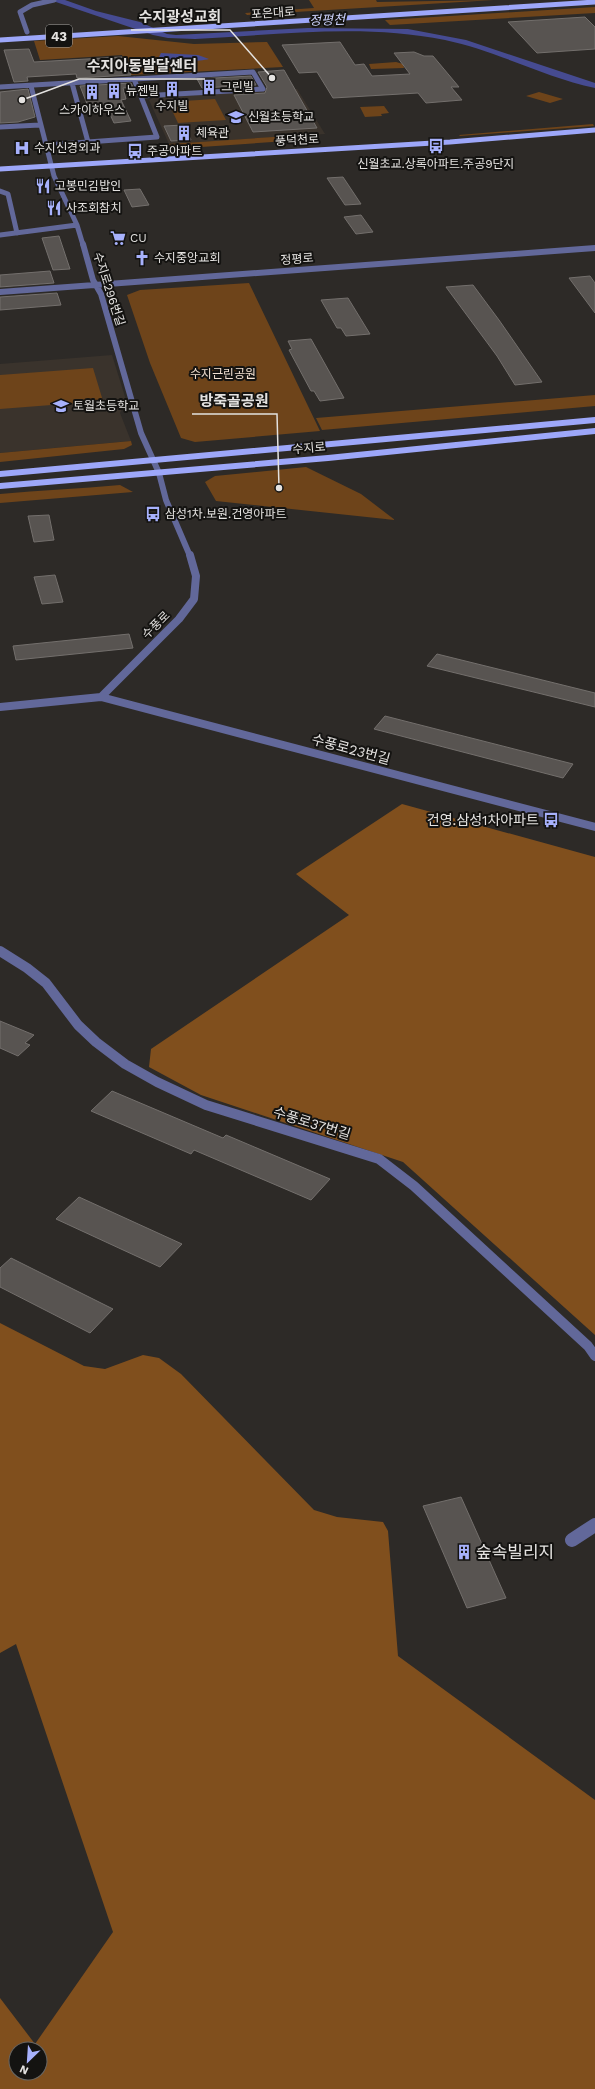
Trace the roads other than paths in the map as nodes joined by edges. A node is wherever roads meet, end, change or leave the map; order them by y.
1 (54, 0) edge
2 (556, 0) edge
3 (595, 2) edge
4 (27, 32) junction
5 (0, 34) edge
6 (0, 40) edge
7 (134, 79) junction
8 (72, 83) junction
9 (31, 86) junction
10 (0, 87) edge
11 (142, 96) junction
12 (40, 125) junction
13 (0, 127) edge
14 (595, 130) edge
15 (88, 142) junction
16 (46, 145) junction
17 (51, 166) junction
18 (0, 169) edge
19 (0, 191) edge
20 (77, 225) junction
21 (16, 233) junction
22 (0, 235) edge
23 (595, 248) edge
24 (96, 285) junction
25 (0, 292) edge
26 (595, 420) edge
27 (595, 431) edge
28 (154, 460) junction
29 (159, 473) junction
30 (0, 474) edge
31 (0, 486) edge
32 (101, 697) junction
33 (0, 707) edge
34 (595, 827) edge
35 (0, 951) edge
36 (595, 1356) edge
37 (595, 1525) edge
38 (572, 1540) dead end

1 - 4 street
2 - 4 main road, 포은대로 / 43
3 - 6 main road, 포은대로 / 43
4 - 5 main road, 43
7 - 8 street
7 - 11 street
7 - 11 street
8 - 9 street
8 - 15 street
9 - 10 street
9 - 12 street, 수지로296번길
11 - 15 street
12 - 13 street
12 - 16 street, 수지로296번길
14 - 17 main road, 풍덕천로
15 - 16 street
16 - 17 street, 수지로296번길
17 - 18 main road, 풍덕천로
17 - 20 street, 수지로296번길
19 - 21 street
20 - 21 street
20 - 24 street, 수지로296번길
21 - 22 street
23 - 24 street, 정평로
24 - 25 street, 정평로
24 - 28 street, 수지로296번길
26 - 28 main road, 수지로
27 - 29 main road, 수지로
28 - 29 street, 수풍로
28 - 30 main road, 수지로
29 - 31 main road, 수지로
29 - 32 street, 수풍로
32 - 33 street
32 - 34 street, 수풍로23번길
35 - 36 street, 수풍로37번길
37 - 38 street

